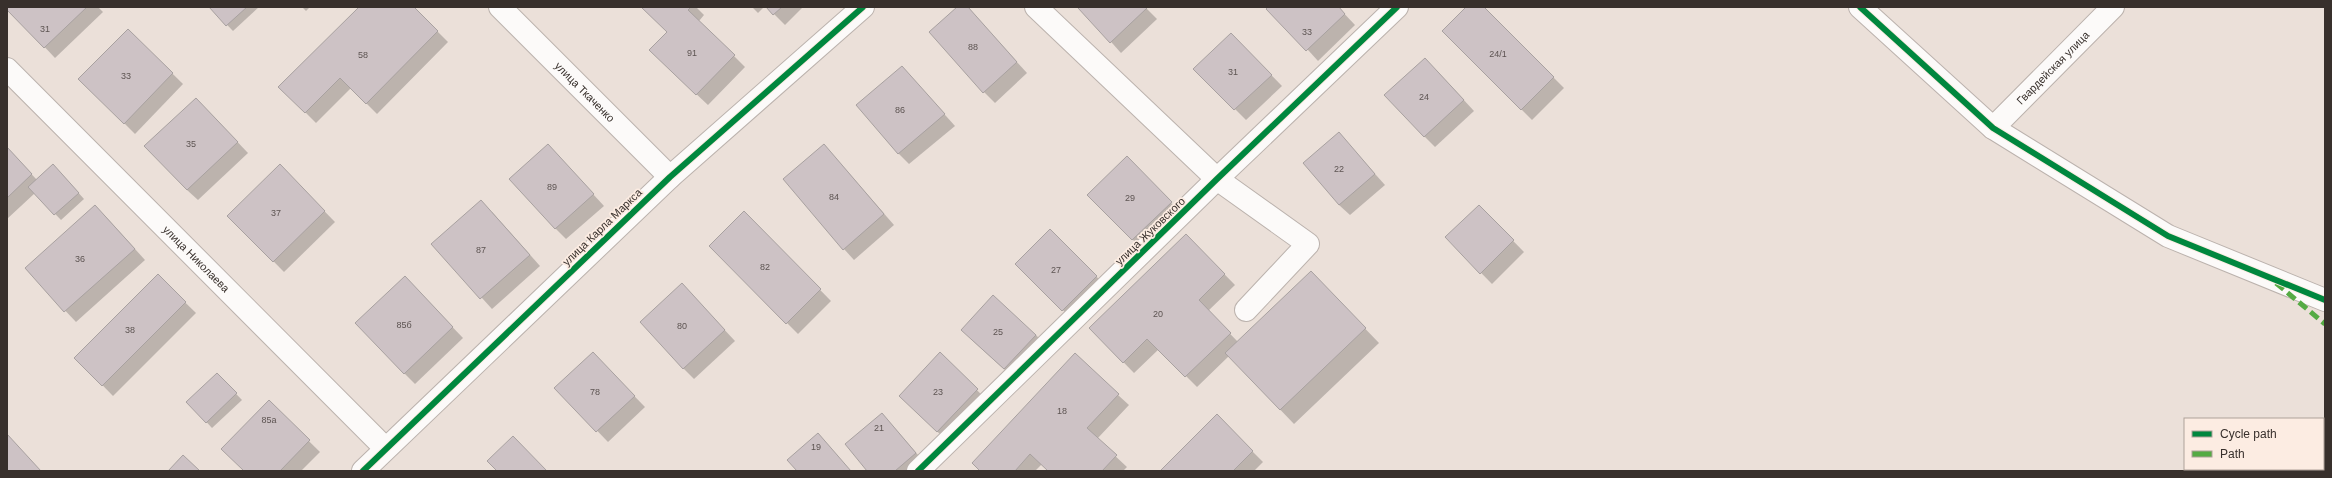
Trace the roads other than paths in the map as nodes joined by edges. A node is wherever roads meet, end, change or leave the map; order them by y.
1 (500, 7) edge
2 (863, 7) edge
3 (1036, 7) edge
4 (1397, 7) edge
5 (1860, 7) edge
6 (2113, 7) edge
7 (7, 69) edge
8 (1994, 128) junction
9 (670, 176) junction
10 (1217, 179) junction
11 (2325, 300) edge
12 (1246, 310) dead end
13 (385, 448) junction
14 (363, 471) edge
15 (918, 471) edge

1 - 9 street, улица Ткаченко
2 - 9 street, улица Карла Маркса
3 - 10 street
4 - 10 street, улица Жуковского
5 - 8 street
6 - 8 street, Гвардейская улица
7 - 13 street, улица Николаева
8 - 11 street
9 - 13 street, улица Карла Маркса
10 - 12 street
10 - 15 street, улица Жуковского
13 - 14 street, улица Карла Маркса

